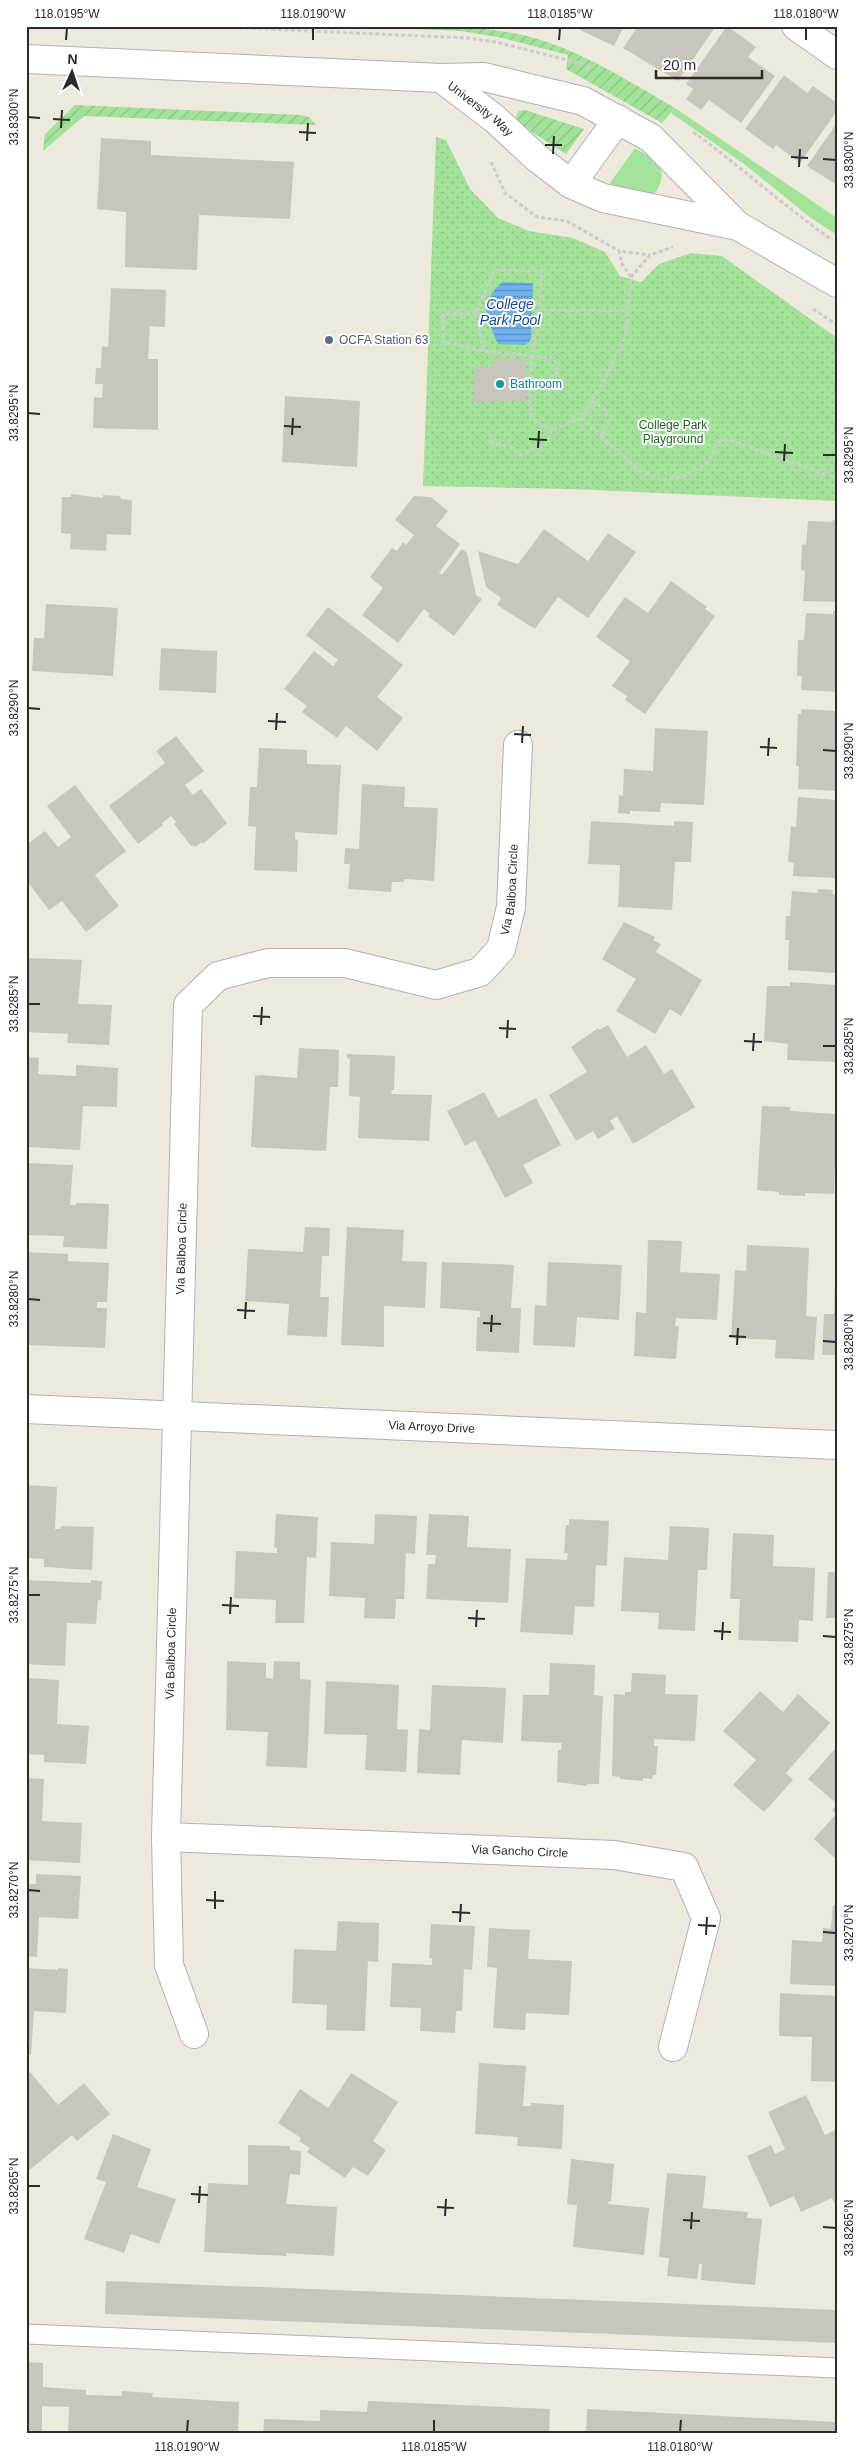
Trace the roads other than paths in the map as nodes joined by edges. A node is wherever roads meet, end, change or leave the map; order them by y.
1 (796, 26) edge
2 (837, 55) edge
3 (26, 59) edge
4 (441, 78) junction
5 (618, 119) junction
6 (571, 184) junction
7 (738, 226) junction
8 (837, 283) edge
9 (518, 745) dead end
10 (26, 1409) edge
11 (176, 1416) junction
12 (837, 1445) edge
13 (166, 1837) junction
14 (194, 2034) dead end
15 (673, 2047) dead end
16 (26, 2334) edge
17 (837, 2368) edge

1 - 2 street
3 - 4 street, University Way
4 - 5 street
4 - 6 street, University Way
5 - 6 street
5 - 7 street
6 - 7 street, University Way
7 - 8 street, University Way
9 - 11 street, Via Balboa Circle
10 - 11 street, Via Arroyo Drive
11 - 12 street, Via Arroyo Drive
11 - 13 street, Via Balboa Circle
13 - 14 street, Via Balboa Circle
13 - 15 street, Via Gancho Circle
16 - 17 lane

